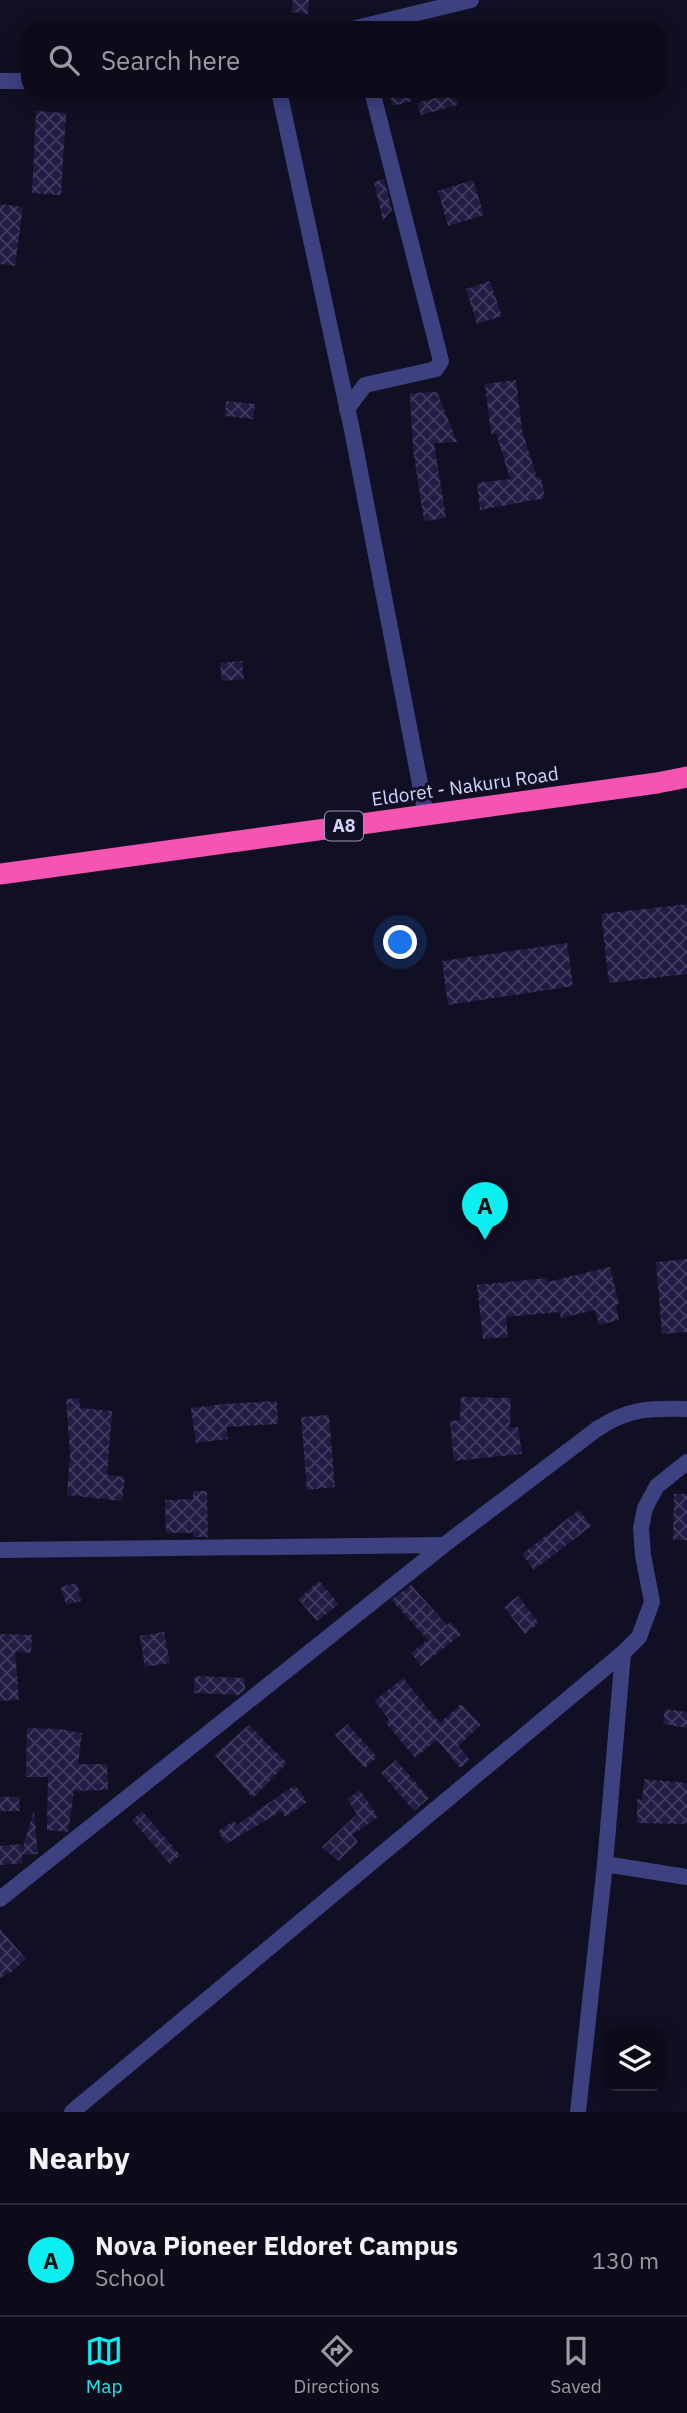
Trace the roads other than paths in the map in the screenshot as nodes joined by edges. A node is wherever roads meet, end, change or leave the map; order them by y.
1 (471, 0) edge
2 (385, 21) edge
3 (0, 80) edge
4 (21, 81) edge
5 (280, 98) edge
6 (374, 98) edge
7 (347, 409) junction
8 (687, 777) edge
9 (426, 815) junction
10 (0, 874) edge
11 (687, 1409) edge
12 (687, 1462) edge
13 (444, 1545) junction
14 (0, 1550) edge
15 (623, 1653) junction
16 (606, 1864) junction
17 (687, 1877) edge
18 (0, 1899) edge
19 (72, 2112) edge
20 (578, 2112) edge

1 - 2 street
3 - 4 street
5 - 7 street
6 - 7 street
7 - 9 street
8 - 9 highway, Eldoret - Nakuru Road / A8
9 - 10 highway, Eldoret - Nakuru Road / A8
11 - 13 street
12 - 15 street
13 - 14 street
13 - 18 street
15 - 16 street
15 - 19 street
16 - 17 street
16 - 20 street

